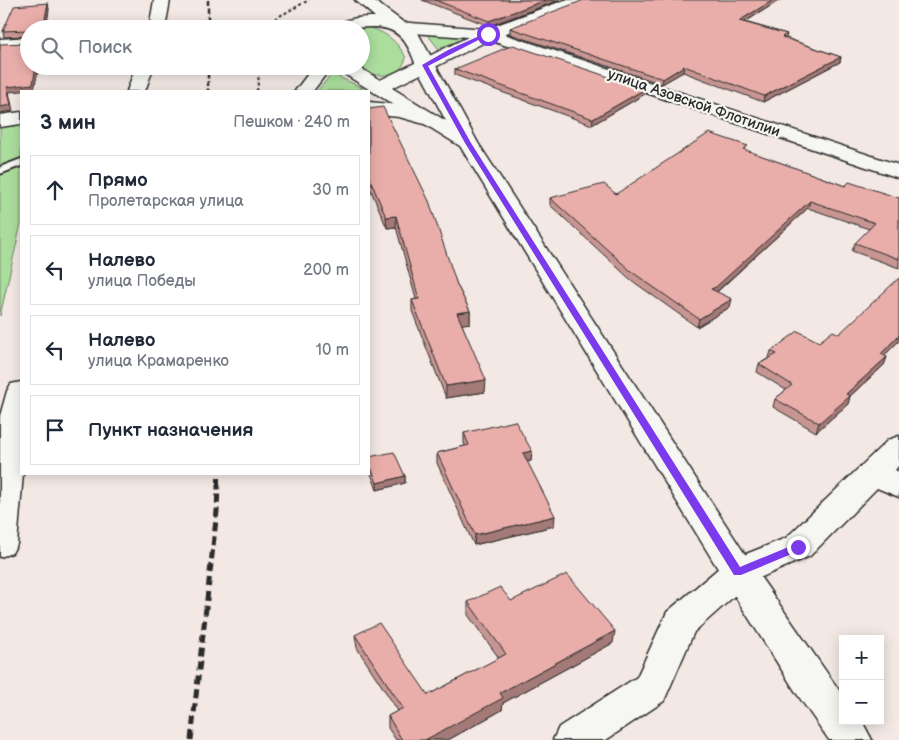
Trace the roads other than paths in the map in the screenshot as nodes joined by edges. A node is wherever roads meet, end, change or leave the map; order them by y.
1 (162, 0) edge
2 (363, 0) edge
3 (579, 0) edge
4 (159, 20) edge
5 (370, 21) edge
6 (398, 27) junction
7 (488, 34) junction
8 (20, 43) edge
9 (0, 44) edge
10 (425, 65) junction
11 (142, 75) edge
12 (316, 75) edge
13 (356, 75) edge
14 (374, 89) edge
15 (136, 90) edge
16 (305, 90) edge
17 (370, 108) edge
18 (20, 118) edge
19 (428, 119) junction
20 (0, 121) edge
21 (468, 143) junction
22 (20, 162) edge
23 (0, 171) edge
24 (899, 172) edge
25 (20, 396) edge
26 (899, 447) edge
27 (886, 479) edge
28 (0, 544) edge
29 (738, 572) junction
30 (573, 740) edge
31 (852, 740) edge

1 - 4 street
2 - 6 street
3 - 7 street
5 - 6 street
6 - 7 street
6 - 10 street
7 - 10 street
7 - 24 street, улица Азовской Флотилии
8 - 9 street
10 - 14 street
10 - 21 street
11 - 15 street
12 - 16 street
13 - 14 street
14 - 19 street
17 - 19 street
18 - 20 street
19 - 21 street
21 - 29 street
22 - 23 lane
25 - 28 street
26 - 27 street
27 - 29 street
29 - 30 street
29 - 31 street

